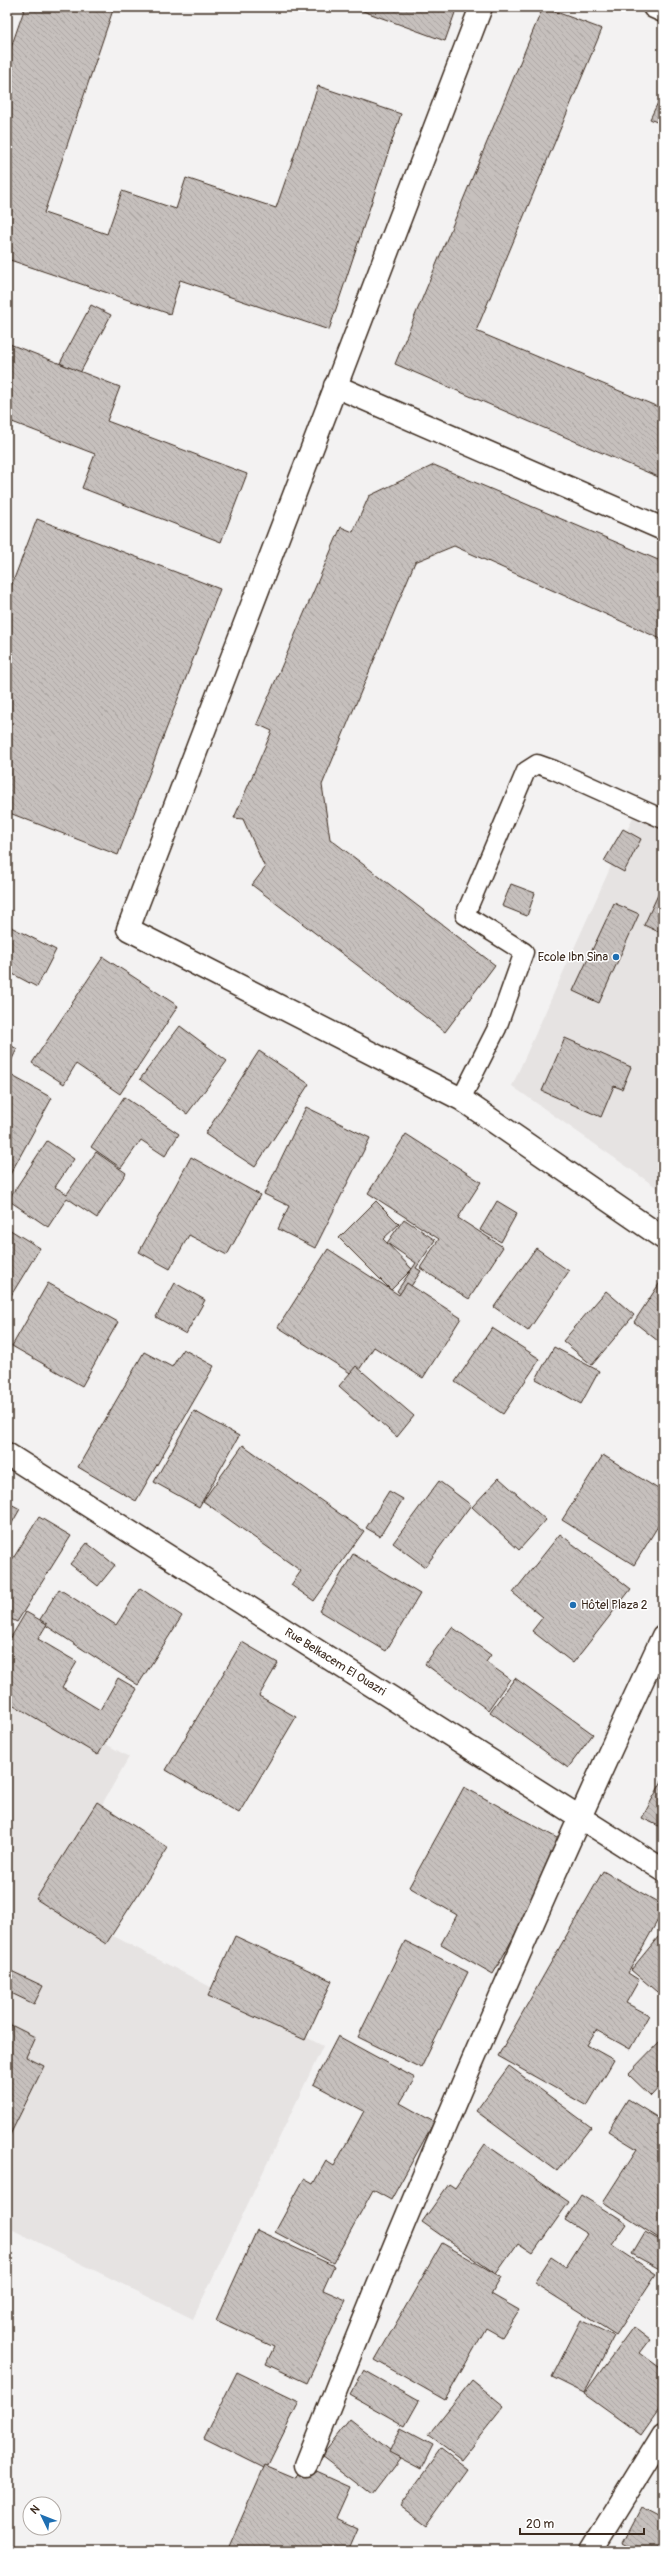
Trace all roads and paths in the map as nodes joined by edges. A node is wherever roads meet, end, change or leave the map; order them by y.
1 (481, 7) edge
2 (654, 7) edge
3 (663, 11) edge
4 (335, 386) junction
5 (663, 529) edge
6 (663, 819) edge
7 (461, 1099) junction
8 (663, 1238) edge
9 (7, 1454) edge
10 (663, 1636) edge
11 (579, 1817) junction
12 (663, 1870) edge
13 (663, 2434) edge
14 (306, 2465) dead end
15 (591, 2551) edge

1 - 4 street
2 - 3 street
4 - 5 street
4 - 7 street
6 - 7 lane
7 - 8 street
9 - 11 street, Rue Belkacem El Ouazri
10 - 11 street
11 - 12 street, Rue Belkacem El Ouazri
11 - 14 street
13 - 15 street

